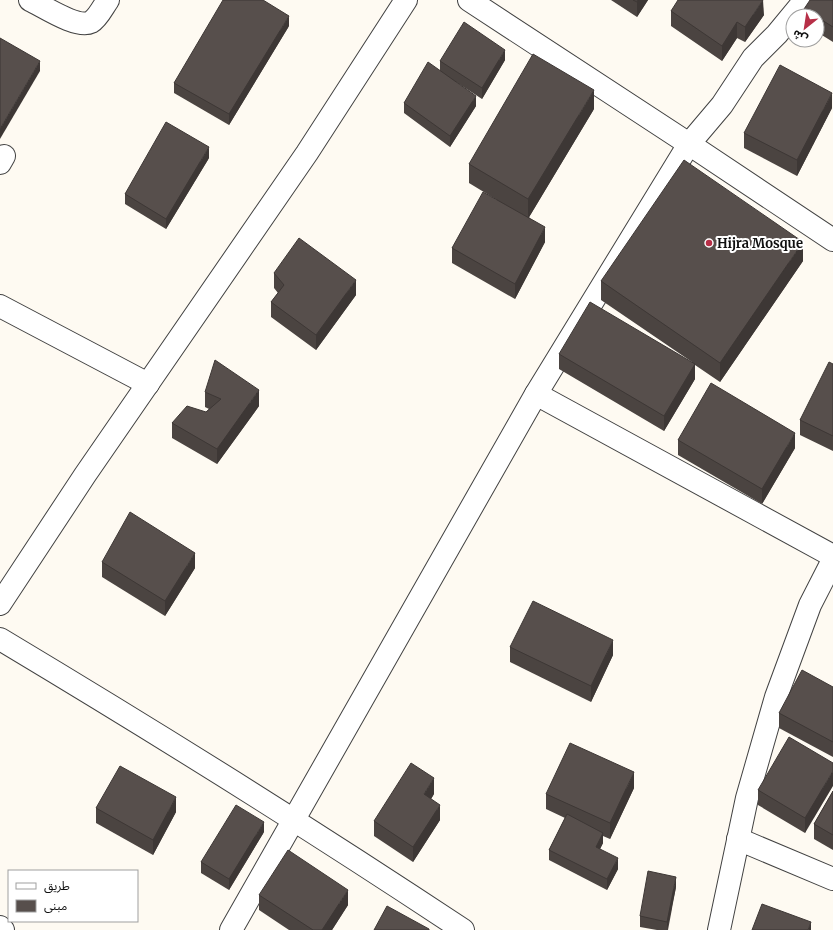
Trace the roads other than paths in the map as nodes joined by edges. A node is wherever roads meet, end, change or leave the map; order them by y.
1 (30, 0) edge
2 (108, 0) edge
3 (406, 0) edge
4 (469, 0) edge
5 (805, 0) edge
6 (689, 144) junction
7 (833, 240) edge
8 (0, 306) edge
9 (148, 384) junction
10 (536, 394) junction
11 (833, 556) edge
12 (833, 560) edge
13 (0, 604) edge
14 (0, 639) edge
15 (294, 820) junction
16 (738, 840) junction
17 (833, 879) edge
18 (0, 927) edge
19 (3, 930) edge
20 (231, 930) edge
21 (463, 930) edge
22 (719, 930) edge

1 - 2 street
3 - 9 street
4 - 6 street
5 - 6 street
6 - 7 street
6 - 10 street
8 - 9 street
9 - 13 street
10 - 11 street
10 - 15 street
12 - 16 street
14 - 15 street
15 - 20 street
15 - 21 street
16 - 17 street
16 - 22 street
18 - 19 street

